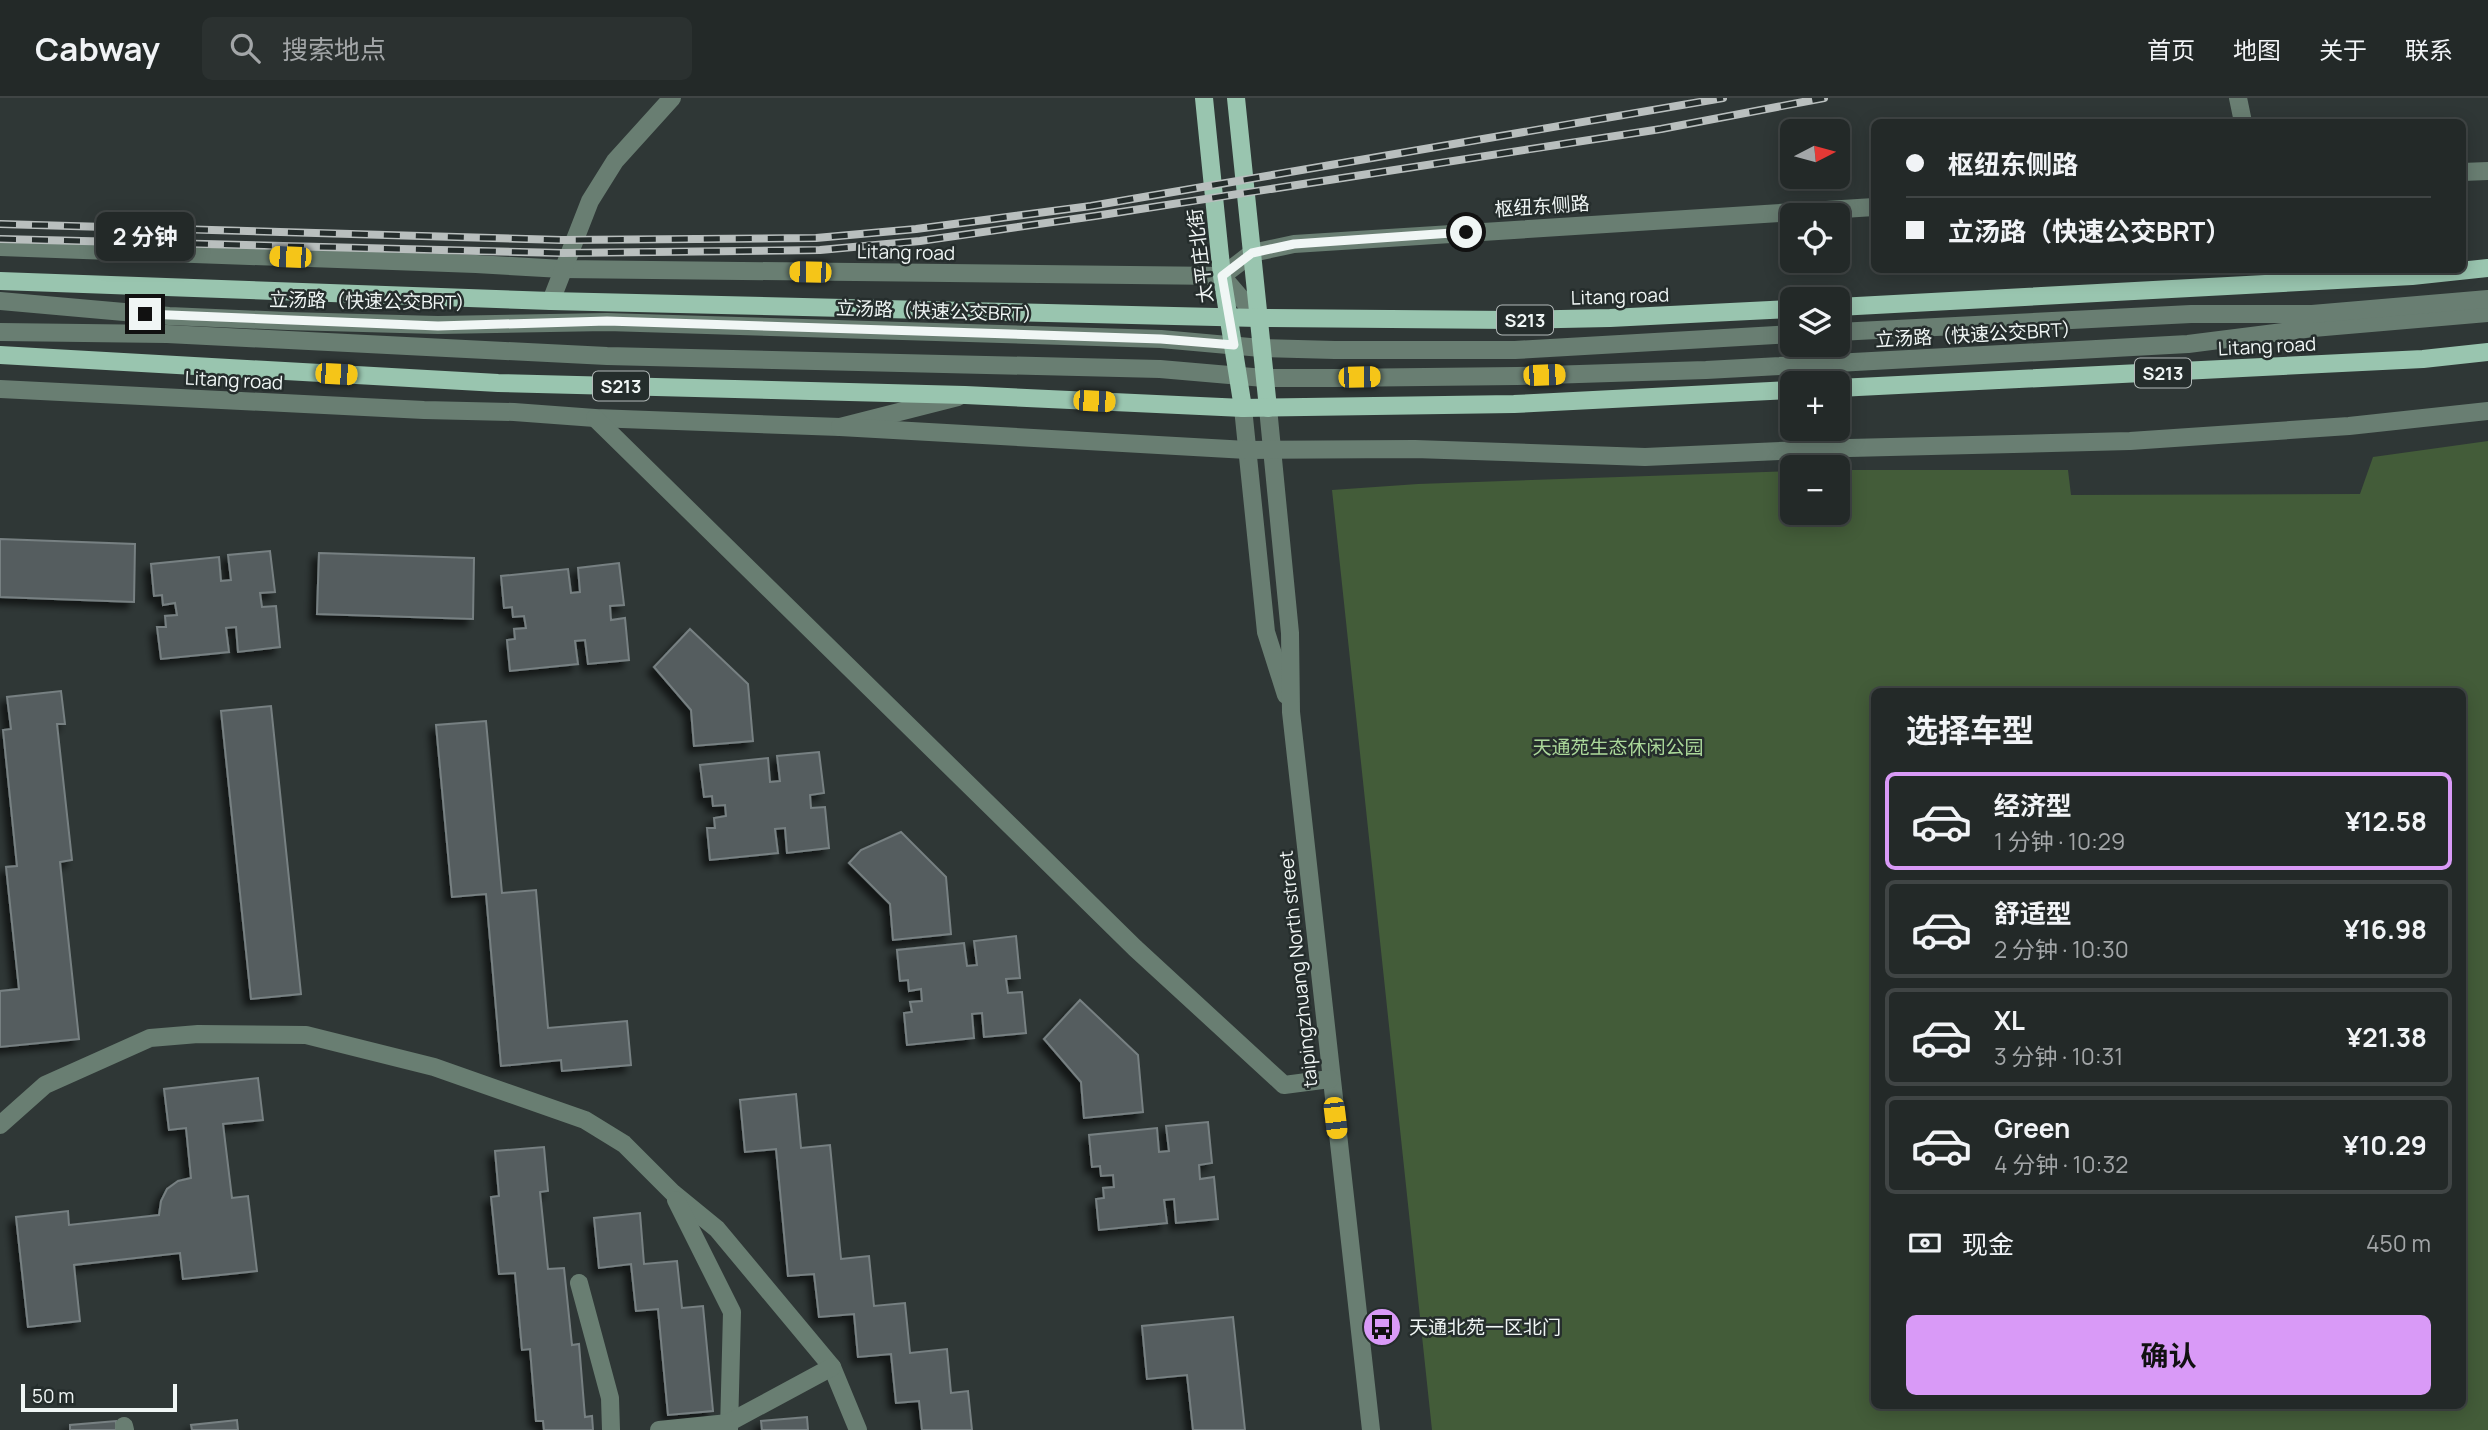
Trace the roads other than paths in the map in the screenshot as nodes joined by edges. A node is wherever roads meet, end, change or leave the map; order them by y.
1 (672, 98) edge
2 (1204, 98) edge
3 (1236, 98) edge
4 (2238, 98) edge
5 (2242, 119) edge
6 (2488, 171) edge
7 (2466, 172) edge
8 (1871, 207) edge
9 (0, 247) edge
10 (1252, 253) junction
11 (2488, 268) edge
12 (562, 269) junction
13 (2466, 270) edge
14 (2439, 273) edge
15 (1222, 276) junction
16 (0, 281) edge
17 (2488, 299) edge
18 (0, 301) edge
19 (551, 301) junction
20 (1850, 306) edge
21 (1780, 309) edge
22 (2488, 313) edge
23 (1229, 318) junction
24 (1258, 318) junction
25 (1850, 331) edge
26 (0, 332) edge
27 (1780, 335) edge
28 (1234, 345) junction
29 (1261, 348) junction
30 (2488, 352) edge
31 (0, 355) edge
32 (1239, 377) junction
33 (1264, 378) junction
34 (1850, 387) edge
35 (0, 389) edge
36 (1780, 391) edge
37 (965, 395) junction
38 (1243, 408) junction
39 (1268, 408) junction
40 (2488, 411) edge
41 (595, 418) junction
42 (840, 427) junction
43 (1247, 450) junction
44 (1272, 450) junction
45 (1291, 712) junction
46 (1331, 1079) junction
47 (0, 1125) edge
48 (673, 1193) junction
49 (579, 1283) dead end
50 (832, 1367) junction
51 (729, 1426) edge
52 (611, 1430) edge
53 (659, 1430) edge
54 (858, 1430) edge
55 (1371, 1430) edge

1 - 12 street
2 - 15 main road, 太平庄北街
3 - 10 main road
4 - 5 street
6 - 7 street
8 - 10 street, 枢纽东侧路
9 - 12 street, Litang road
10 - 15 street, 枢纽东侧路
10 - 24 main road
11 - 13 main road
12 - 15 street, Litang road
12 - 19 street
14 - 20 main road
15 - 23 main road, 太平庄北街
15 - 24 street
16 - 19 main road
17 - 25 street, 立汤路（快速公交BRT）
18 - 28 street, 立汤路（快速公交BRT）
19 - 23 main road
21 - 24 main road, Litang road / S213
22 - 33 street, 立汤路（快速公交BRT）
23 - 24 main road, Litang road
23 - 28 main road, 太平庄北街
24 - 29 main road, taipingzhuang North street
26 - 32 street, 立汤路（快速公交BRT）
27 - 29 street, 立汤路（快速公交BRT）
28 - 29 street, 立汤路（快速公交BRT）
28 - 32 main road, 太平庄北街
29 - 33 main road, taipingzhuang North street
30 - 34 main road, Litang road / S213
31 - 37 main road, Litang road / S213
32 - 33 street, 立汤路（快速公交BRT）
32 - 38 main road, 太平庄北街
33 - 39 main road, taipingzhuang North street
35 - 41 street, Litang road / S213
36 - 39 main road, Litang road / S213
37 - 38 main road, Litang road / S213
37 - 42 street, Litang road / S213
38 - 39 main road, Litang road / S213
38 - 43 street, taipingzhuang North street
39 - 44 street, taipingzhuang North street
40 - 44 street
41 - 42 street, Litang road / S213
41 - 46 street
42 - 43 street
43 - 44 street
43 - 45 street, taipingzhuang North street
44 - 45 street, taipingzhuang North street
45 - 46 street, taipingzhuang North street
46 - 55 street, taipingzhuang North street
47 - 48 street
48 - 50 street
48 - 51 street
49 - 52 street
50 - 51 street
50 - 54 street
51 - 53 street

